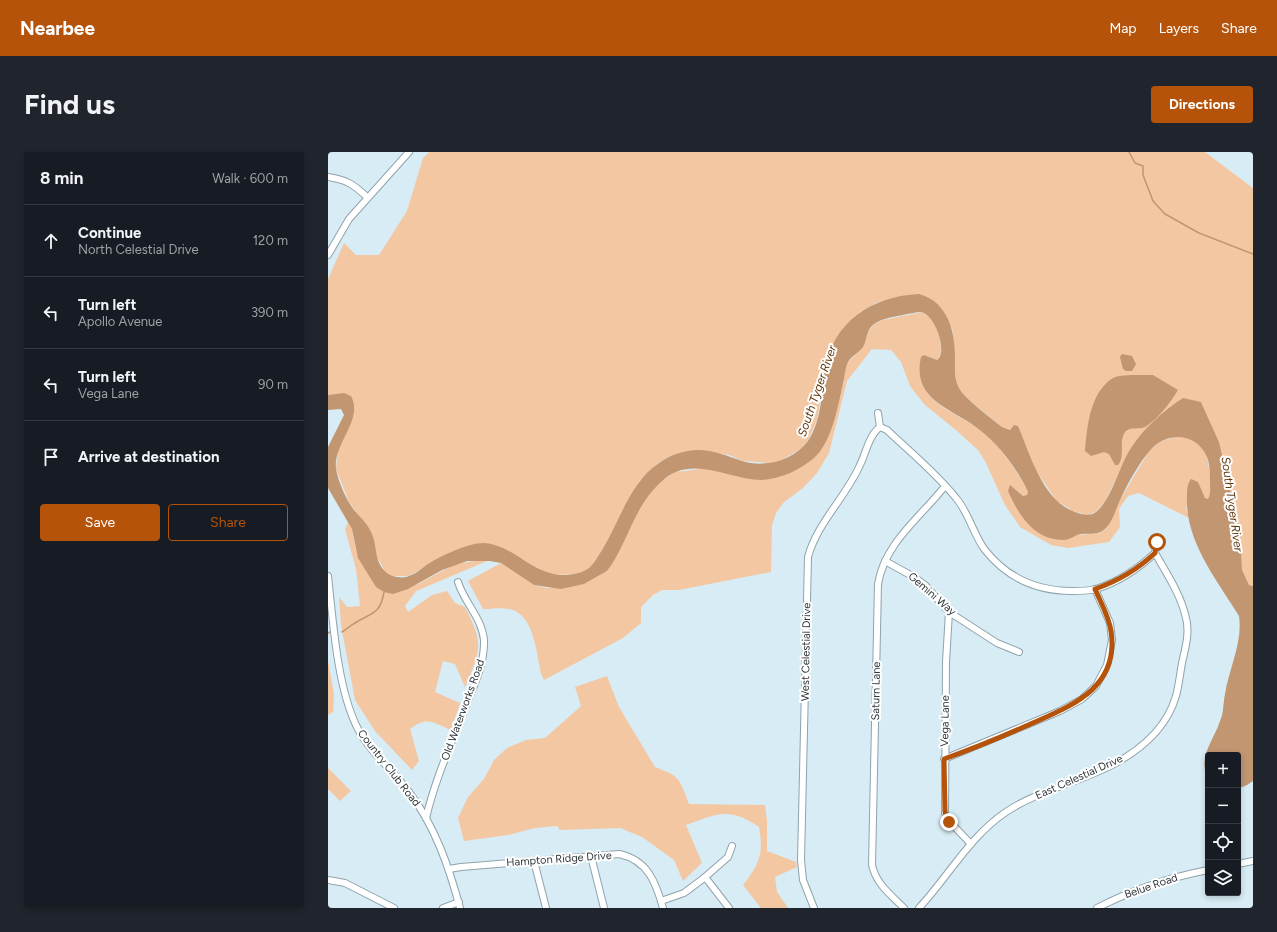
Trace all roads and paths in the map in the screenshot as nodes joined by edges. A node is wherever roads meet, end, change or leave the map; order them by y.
1 (409, 152) edge
2 (328, 177) edge
3 (367, 197) junction
4 (328, 255) edge
5 (878, 413) dead end
6 (880, 427) junction
7 (945, 486) junction
8 (1157, 542) dead end
9 (1155, 553) junction
10 (885, 560) junction
11 (328, 576) edge
12 (458, 582) dead end
13 (1095, 589) junction
14 (330, 604) edge
15 (949, 612) junction
16 (1019, 652) dead end
17 (944, 759) junction
18 (426, 818) junction
19 (971, 844) junction
20 (732, 846) dead end
21 (591, 856) junction
22 (534, 861) junction
23 (1253, 861) edge
24 (1241, 863) edge
25 (449, 869) junction
26 (1205, 871) edge
27 (705, 877) junction
28 (328, 880) edge
29 (459, 905) edge
30 (662, 905) edge
31 (394, 908) edge
32 (443, 908) edge
33 (546, 908) edge
34 (604, 908) edge
35 (729, 908) edge
36 (814, 908) edge
37 (904, 908) edge
38 (919, 908) edge
39 (1097, 908) edge

1 - 3 street
2 - 3 street
3 - 4 street
5 - 6 street
6 - 7 street
6 - 36 street, West Celestial Drive
7 - 10 street, Saturn Lane
7 - 13 street
8 - 9 street
9 - 13 street
9 - 19 street, East Celestial Drive
10 - 15 street, Gemini Way
10 - 37 street, Saturn Lane
11 - 14 street, Country Club Road
12 - 18 street, Old Waterworks Road
13 - 17 street
14 - 18 street, Country Club Road
15 - 16 street, Gemini Way
15 - 17 street, Vega Lane
17 - 19 street, Vega Lane
18 - 25 street, Country Club Road
19 - 38 street, East Celestial Drive
20 - 27 street
21 - 22 street, Hampton Ridge Drive
21 - 30 street, Hampton Ridge Drive
21 - 34 street
22 - 25 street, Hampton Ridge Drive
22 - 33 street
23 - 24 street
25 - 29 street, Country Club Road
26 - 39 street, Belue Road
27 - 30 street
27 - 35 street
28 - 31 street
29 - 32 street

